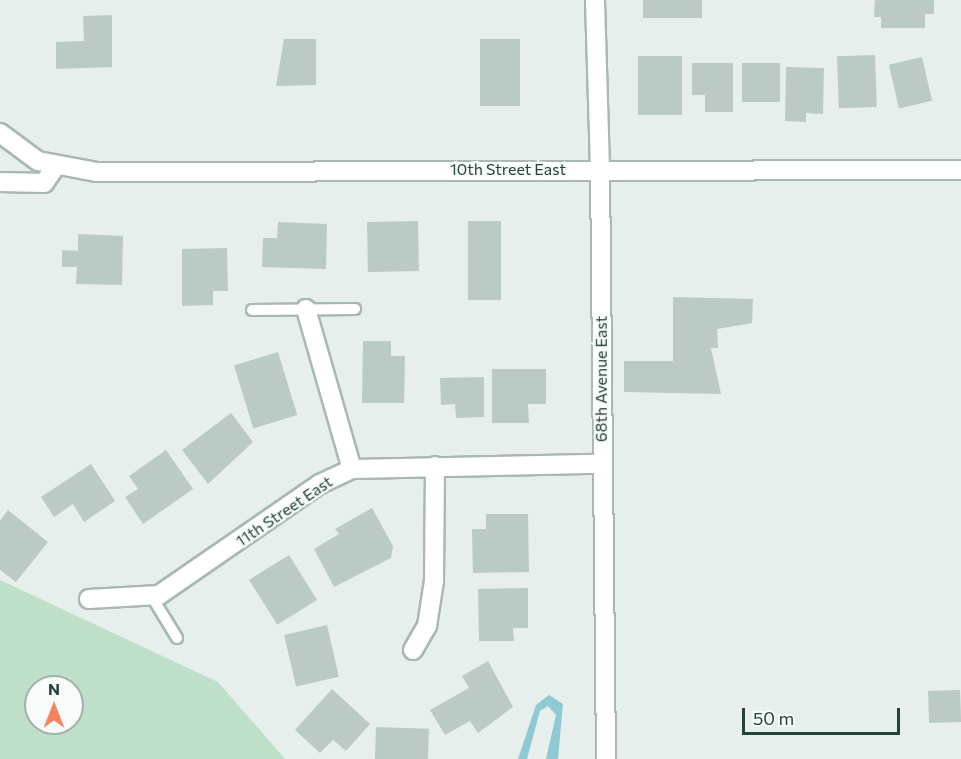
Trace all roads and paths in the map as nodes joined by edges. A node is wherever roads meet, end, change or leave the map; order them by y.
1 (595, 0) edge
2 (0, 133) edge
3 (55, 167) junction
4 (600, 168) junction
5 (961, 170) edge
6 (0, 182) edge
7 (306, 309) junction
8 (355, 309) dead end
9 (252, 310) dead end
10 (601, 464) junction
11 (435, 466) junction
12 (352, 469) junction
13 (152, 597) junction
14 (88, 599) dead end
15 (177, 638) dead end
16 (413, 650) dead end
17 (606, 759) edge

1 - 4 street, 68th Avenue East
2 - 3 street
3 - 4 street, 10th Street East
3 - 6 street
4 - 5 street, 10th Street East
4 - 10 street, 68th Avenue East
7 - 8 lane
7 - 9 lane
7 - 12 street
10 - 11 street, 11th Street East
10 - 17 street, 68th Avenue East
11 - 12 street, 11th Street East
11 - 16 street
12 - 13 street, 11th Street East
13 - 14 street
13 - 15 lane

